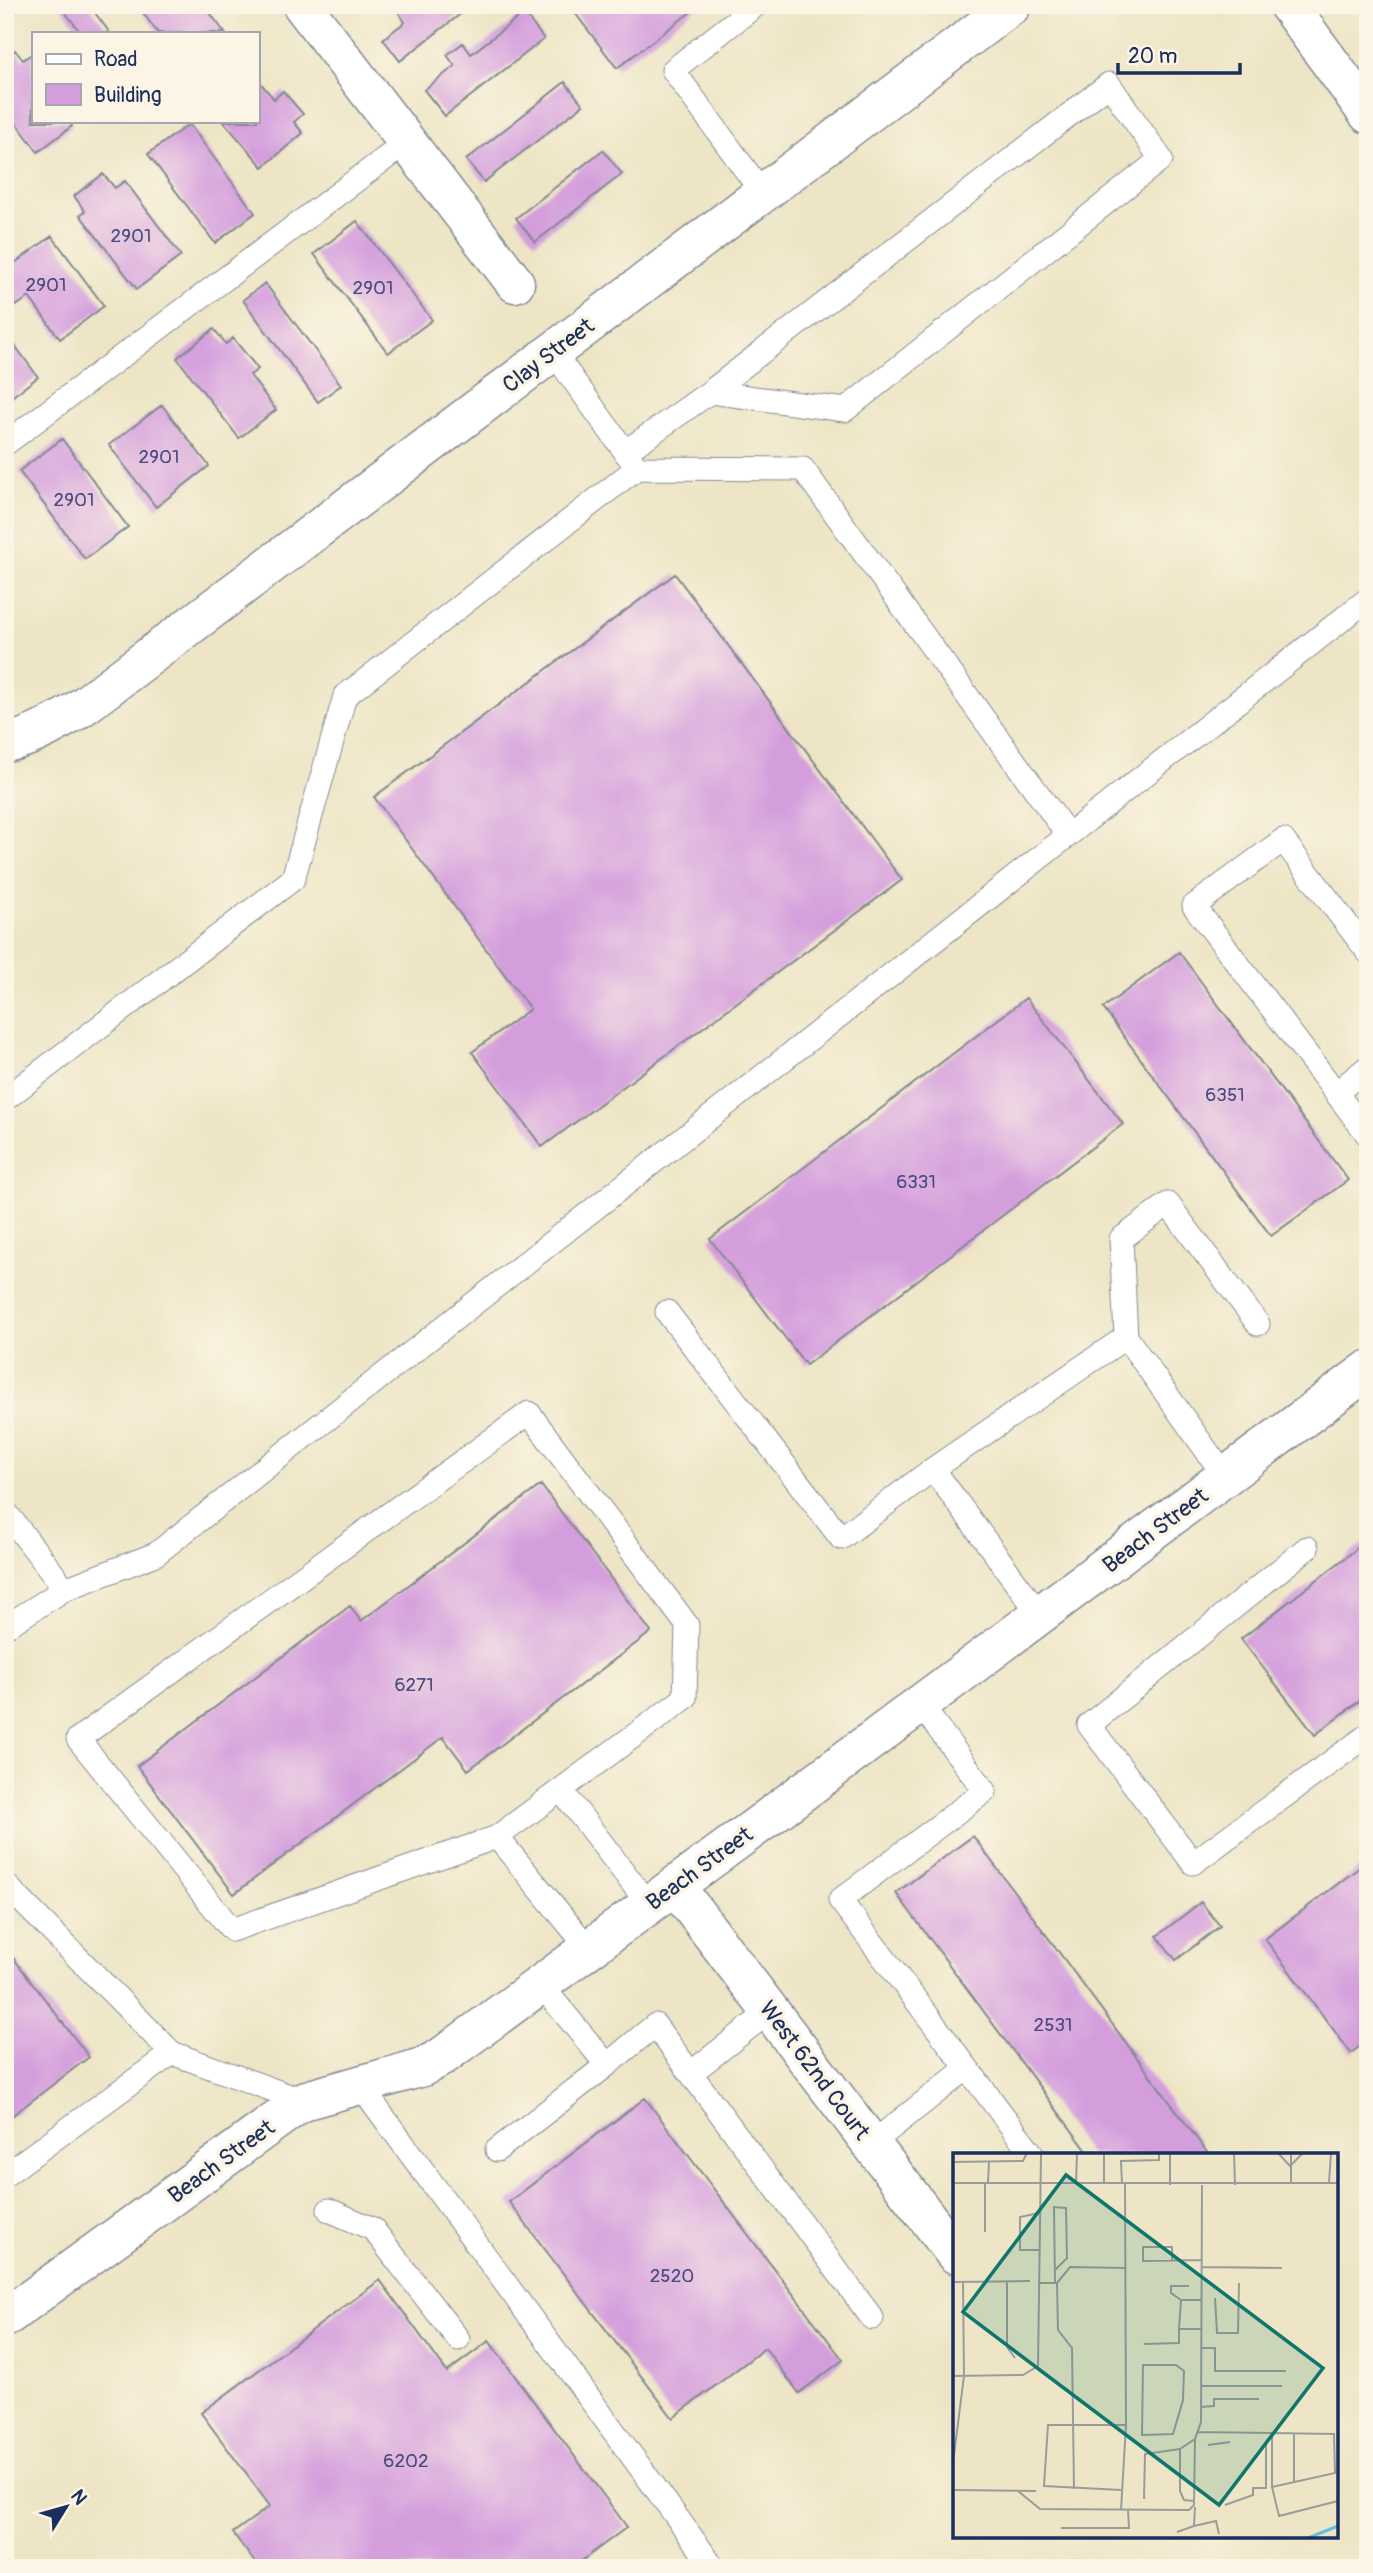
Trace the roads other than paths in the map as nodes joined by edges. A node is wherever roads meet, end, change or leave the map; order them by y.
1 (302, 5) edge
2 (756, 5) edge
3 (1287, 5) edge
4 (1002, 8) edge
5 (1367, 112) edge
6 (407, 142) junction
7 (763, 194) junction
8 (515, 283) dead end
9 (553, 352) junction
10 (710, 392) junction
11 (5, 444) edge
12 (631, 460) junction
13 (1368, 599) edge
14 (5, 743) edge
15 (1068, 835) junction
16 (1368, 952) edge
17 (1368, 1067) edge
18 (1336, 1093) junction
19 (5, 1099) edge
20 (1368, 1135) edge
21 (667, 1312) dead end
22 (1258, 1324) dead end
23 (1126, 1337) junction
24 (1368, 1370) edge
25 (933, 1469) junction
26 (1226, 1478) junction
27 (5, 1511) edge
28 (1307, 1548) dead end
29 (65, 1589) junction
30 (1040, 1615) junction
31 (5, 1627) edge
32 (920, 1704) junction
33 (1368, 1735) edge
34 (561, 1790) junction
35 (498, 1837) junction
36 (5, 1884) edge
37 (662, 1896) junction
38 (589, 1949) junction
39 (541, 1985) junction
40 (770, 2011) junction
41 (172, 2053) junction
42 (607, 2065) junction
43 (967, 2068) junction
44 (691, 2073) junction
45 (360, 2085) junction
46 (303, 2101) junction
47 (871, 2144) junction
48 (497, 2150) dead end
49 (1031, 2153) edge
50 (5, 2175) edge
51 (329, 2210) dead end
52 (953, 2251) edge
53 (5, 2318) edge
54 (872, 2318) dead end
55 (458, 2339) dead end
56 (709, 2566) edge

1 - 6 street
2 - 7 lane
3 - 5 street
4 - 7 street, Clay Street
6 - 8 street
6 - 11 lane
7 - 9 street, Clay Street
9 - 12 lane
9 - 14 street, Clay Street
10 - 10 lane
10 - 12 lane
12 - 15 lane
12 - 19 lane
13 - 15 lane
15 - 29 lane
16 - 18 lane
17 - 18 lane
18 - 20 lane
21 - 25 lane
22 - 23 lane
23 - 25 lane
23 - 26 lane
24 - 26 street, Beach Street
25 - 30 lane
26 - 30 street, Beach Street
27 - 29 lane
28 - 33 lane
29 - 31 lane
30 - 32 street, Beach Street
32 - 37 street, Beach Street
32 - 43 lane
34 - 35 lane
34 - 35 lane
34 - 37 lane
35 - 38 lane
36 - 41 lane
37 - 38 street, Beach Street
37 - 40 street, West 62nd Court
38 - 39 street, Beach Street
39 - 42 lane
39 - 45 street, Beach Street
40 - 44 lane
40 - 47 street, West 62nd Court
41 - 46 lane
41 - 50 lane
42 - 44 lane
42 - 48 lane
43 - 47 lane
43 - 49 lane
44 - 54 lane
45 - 46 street, Beach Street
45 - 56 lane
46 - 53 street, Beach Street
47 - 52 street, West 62nd Court
51 - 55 lane

